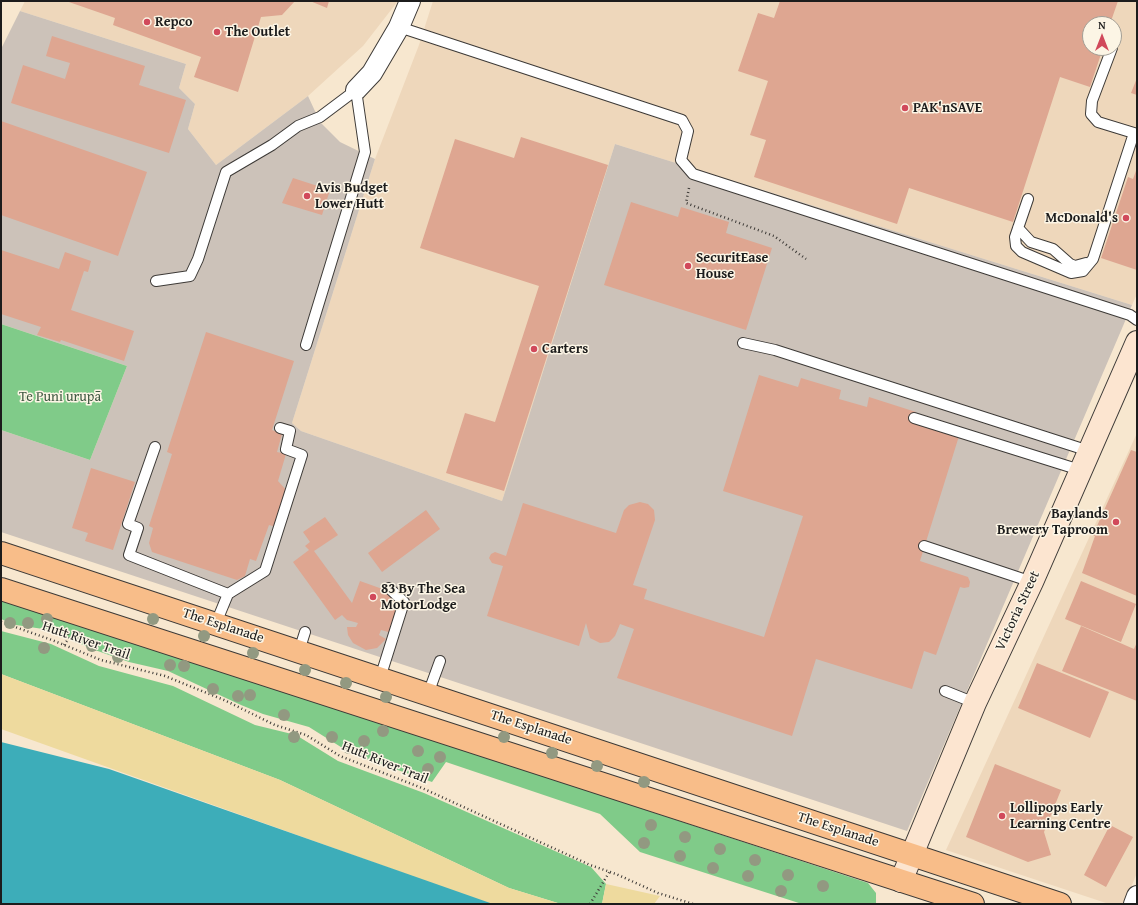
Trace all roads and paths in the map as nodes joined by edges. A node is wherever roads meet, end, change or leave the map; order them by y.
1 (410, 1) edge
2 (400, 27) junction
3 (1109, 56) edge
4 (356, 90) junction
5 (1135, 134) edge
6 (693, 174) junction
7 (1028, 199) dead end
8 (1018, 228) junction
9 (806, 259) dead end
10 (1093, 259) junction
11 (156, 281) dead end
12 (1137, 320) edge
13 (1137, 342) edge
14 (743, 344) dead end
15 (306, 345) dead end
16 (914, 418) dead end
17 (280, 428) dead end
18 (155, 447) dead end
19 (1089, 451) junction
20 (1080, 470) junction
21 (924, 546) dead end
22 (1, 553) edge
23 (1032, 582) junction
24 (390, 588) dead end
25 (1, 589) edge
26 (228, 594) junction
27 (1, 622) edge
28 (216, 623) junction
29 (440, 660) dead end
30 (380, 678) junction
31 (945, 691) dead end
32 (428, 694) junction
33 (976, 703) junction
34 (911, 854) junction
35 (610, 871) junction
36 (901, 881) junction
37 (1137, 896) edge
38 (590, 904) edge
39 (693, 904) edge
40 (973, 904) edge
41 (1060, 904) edge
42 (1134, 904) edge

1 - 2 street
2 - 4 street
2 - 6 lane
3 - 5 lane
4 - 11 lane
4 - 15 lane
5 - 10 lane
6 - 9 path
6 - 12 lane
7 - 8 lane
8 - 10 lane
8 - 10 lane
13 - 19 street, Victoria Street
14 - 19 lane
16 - 20 lane
17 - 26 lane
18 - 26 lane
19 - 20 street, Victoria Street
20 - 23 street, Victoria Street
21 - 23 lane
22 - 28 main road, The Esplanade
23 - 33 street, Victoria Street
24 - 30 lane
25 - 36 main road, The Esplanade
26 - 28 lane
27 - 35 path, Hutt River Trail
28 - 30 main road, The Esplanade
29 - 32 lane
30 - 32 main road, The Esplanade
31 - 33 lane
32 - 34 main road, The Esplanade
33 - 34 street, Victoria Street
34 - 36 street, Victoria Street
34 - 41 main road, The Esplanade
35 - 38 path
35 - 39 path, Hutt River Trail
36 - 40 main road, The Esplanade
37 - 42 street

